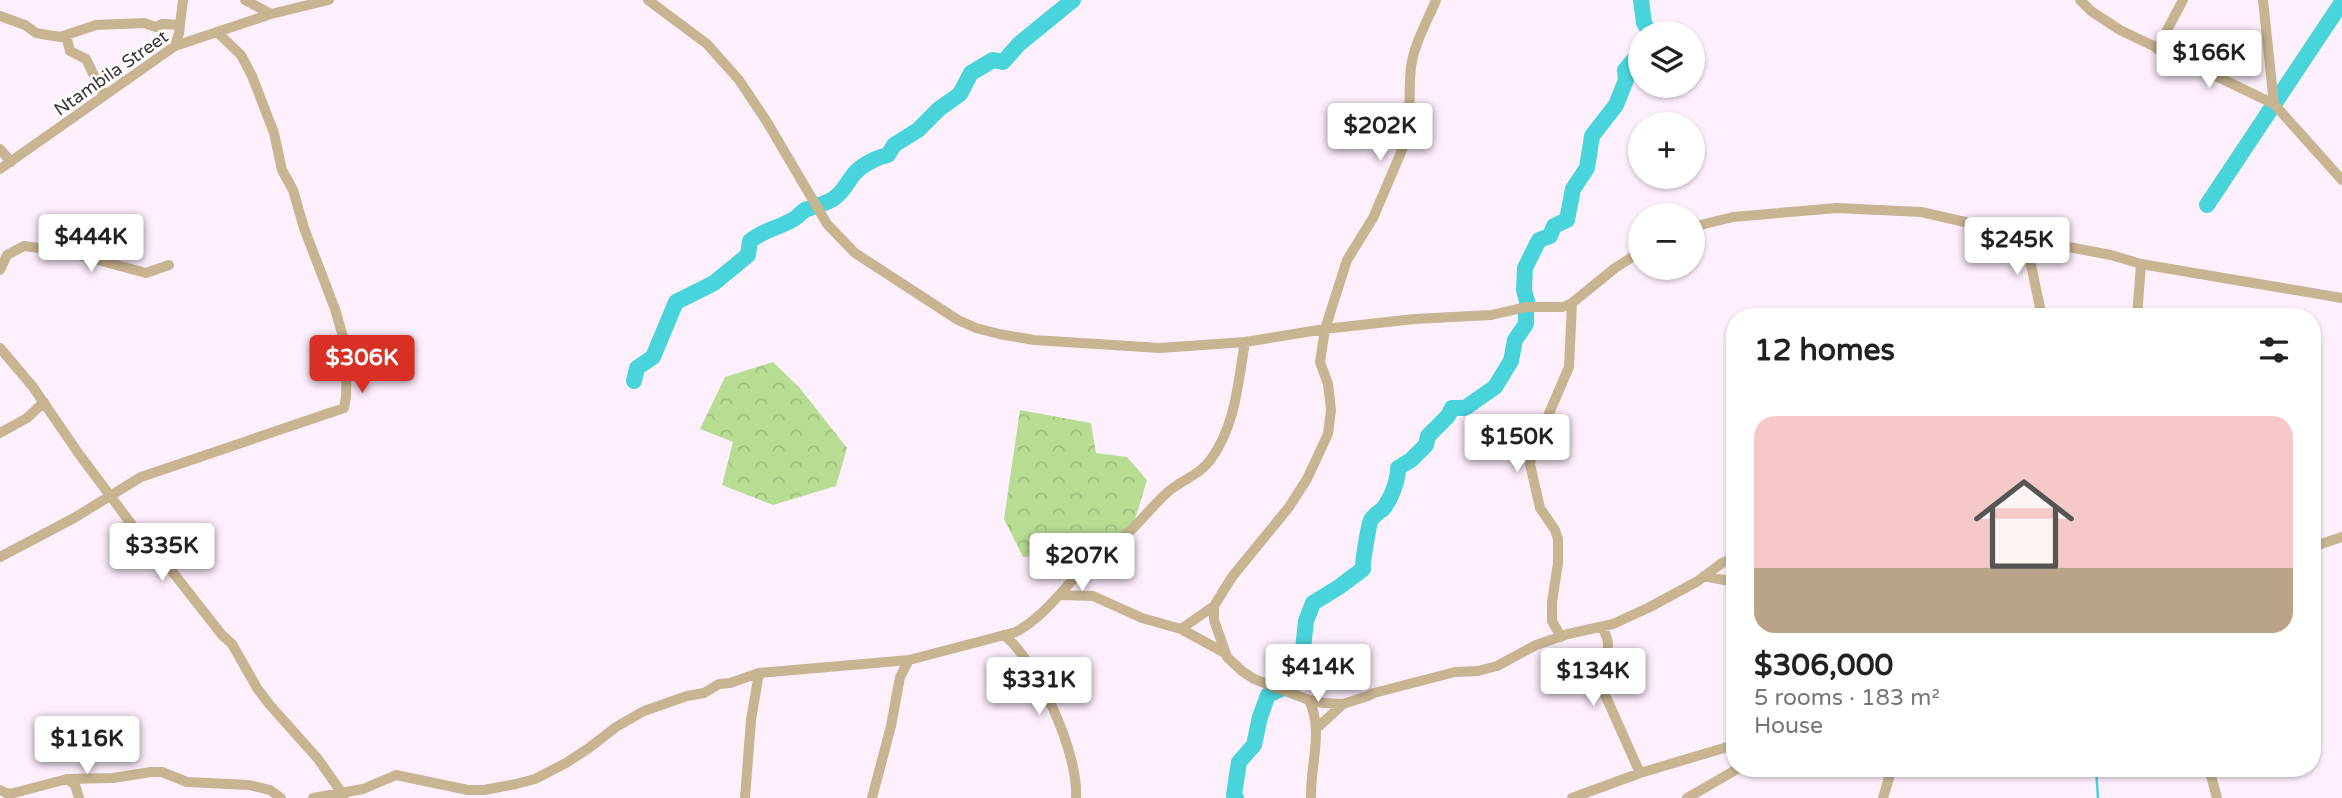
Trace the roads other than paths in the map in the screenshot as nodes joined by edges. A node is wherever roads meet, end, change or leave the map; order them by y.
1 (183, 0) edge
2 (246, 0) edge
3 (329, 0) edge
4 (648, 0) edge
5 (1436, 0) edge
6 (2080, 0) edge
7 (2183, 0) edge
8 (2263, 0) edge
9 (271, 14) junction
10 (0, 16) edge
11 (180, 25) junction
12 (217, 32) junction
13 (66, 36) junction
14 (175, 46) junction
15 (2157, 49) junction
16 (104, 96) junction
17 (2274, 104) junction
18 (0, 149) edge
19 (11, 162) junction
20 (0, 169) edge
21 (2342, 180) edge
22 (1705, 224) edge
23 (2036, 241) junction
24 (1628, 260) edge
25 (2141, 264) junction
26 (169, 265) dead end
27 (0, 270) edge
28 (2342, 298) edge
29 (1572, 303) junction
30 (2040, 308) edge
31 (2138, 308) edge
32 (1325, 328) junction
33 (1245, 342) junction
34 (0, 348) edge
35 (44, 402) junction
36 (0, 433) edge
37 (110, 495) junction
38 (2342, 537) edge
39 (2321, 544) edge
40 (0, 557) edge
41 (1726, 561) edge
42 (1704, 576) junction
43 (1726, 580) edge
44 (1061, 595) junction
45 (1214, 606) junction
46 (1602, 627) junction
47 (1181, 629) junction
48 (1004, 635) junction
49 (1560, 637) junction
50 (1225, 653) junction
51 (909, 660) junction
52 (760, 673) junction
53 (1309, 700) junction
54 (1343, 704) junction
55 (1317, 729) junction
56 (1726, 746) edge
57 (1640, 773) junction
58 (1726, 775) edge
59 (1889, 777) edge
60 (2211, 777) edge
61 (67, 779) junction
62 (0, 790) edge
63 (344, 796) edge
64 (79, 798) edge
65 (281, 798) edge
66 (313, 798) edge
67 (745, 798) edge
68 (873, 798) edge
69 (1076, 798) edge
70 (1311, 798) edge
71 (1572, 798) edge
72 (1687, 798) edge
73 (1883, 798) edge
74 (2217, 798) edge

1 - 11 street
2 - 9 street
3 - 9 street, Ntambila Street
4 - 33 street
5 - 32 street
6 - 15 street
7 - 15 street
8 - 17 street
9 - 12 street, Ntambila Street
10 - 13 street
11 - 13 street
11 - 14 street
12 - 14 street, Ntambila Street
12 - 37 street
13 - 16 street
14 - 16 street, Ntambila Street
15 - 17 street
16 - 19 street, Ntambila Street
17 - 21 street
18 - 19 street
19 - 20 street, Ntambila Street
22 - 23 street
23 - 25 street
23 - 30 street
24 - 29 street
25 - 28 street
25 - 31 street
26 - 27 street
29 - 32 street
29 - 49 street
32 - 33 street
32 - 45 street
33 - 44 street
34 - 35 street
35 - 36 street
35 - 37 street
37 - 40 street
37 - 63 street
38 - 39 street
41 - 42 street
42 - 43 street
42 - 46 street
44 - 47 street
44 - 48 street
45 - 47 street
45 - 50 street
46 - 49 street
46 - 57 street
47 - 50 street
48 - 51 street
48 - 69 street
49 - 54 street
50 - 53 street
51 - 52 street
51 - 68 street
52 - 63 street
52 - 67 street
53 - 54 street
53 - 55 street
54 - 55 street
55 - 70 street
56 - 57 street
57 - 71 street
58 - 72 street
59 - 73 street
60 - 74 street
61 - 62 street
61 - 64 street
61 - 65 street
63 - 66 street

